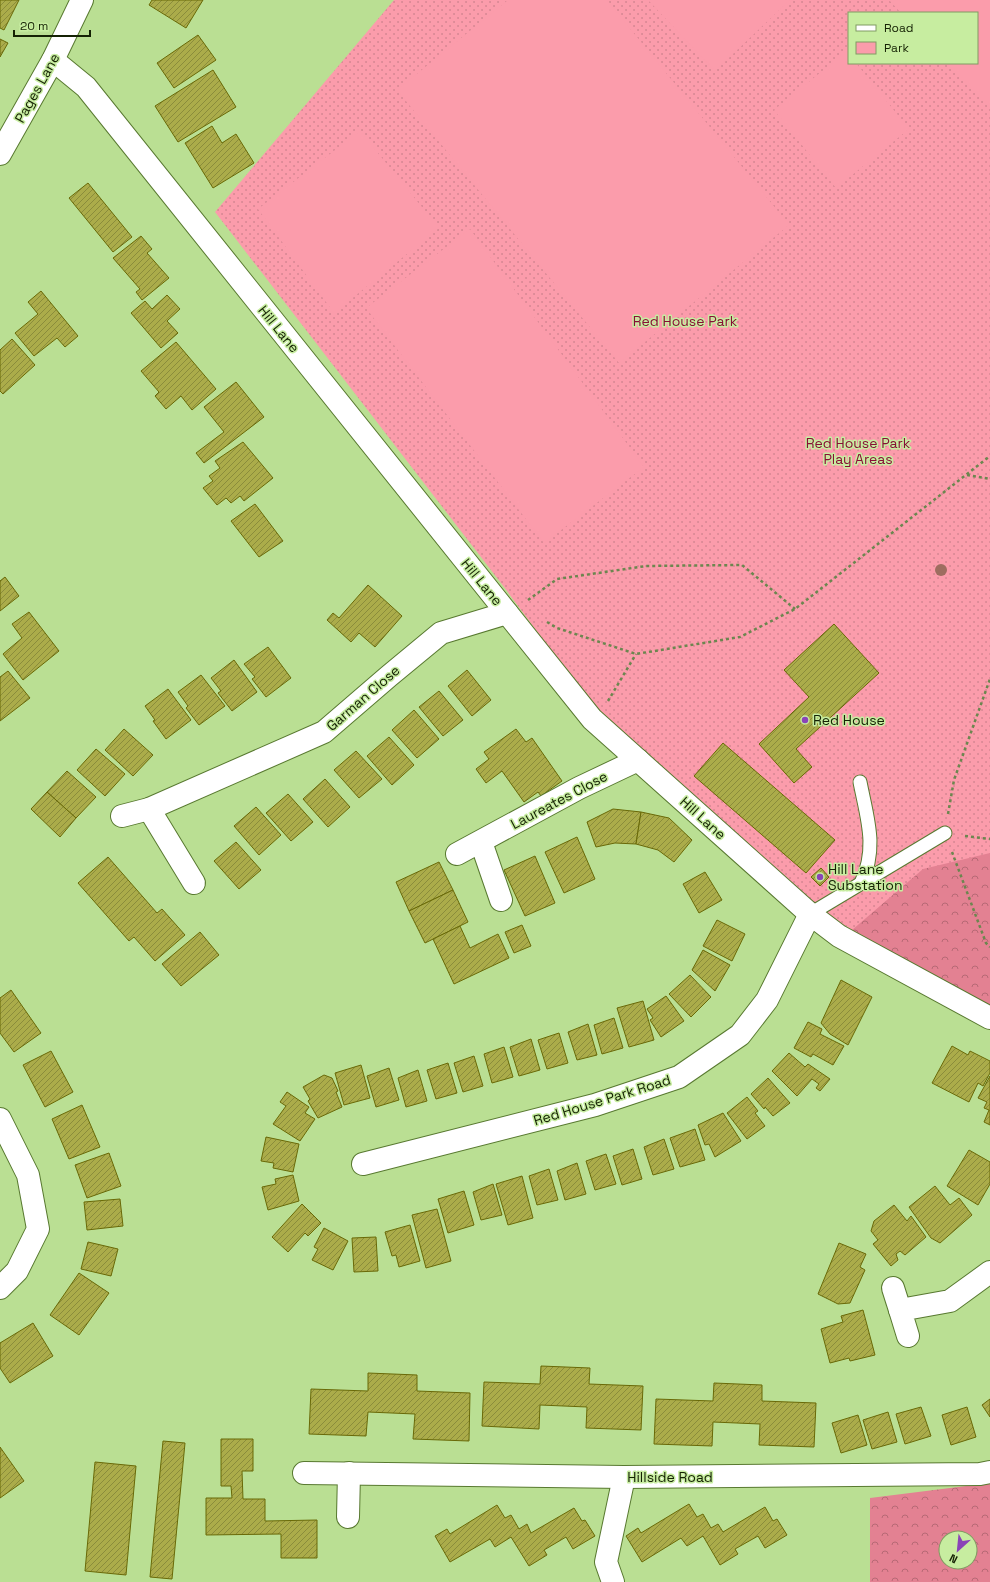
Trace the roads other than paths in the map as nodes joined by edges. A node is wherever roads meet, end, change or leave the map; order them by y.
1 (82, 0) edge
2 (53, 60) junction
3 (0, 154) edge
4 (507, 613) junction
5 (638, 760) junction
6 (860, 782) dead end
7 (149, 809) junction
8 (122, 816) dead end
9 (945, 833) road end
10 (481, 842) junction
11 (457, 854) dead end
12 (194, 883) dead end
13 (861, 883) junction
14 (502, 900) dead end
15 (810, 914) junction
16 (990, 1018) edge
17 (0, 1119) edge
18 (363, 1164) dead end
19 (990, 1272) edge
20 (0, 1288) edge
21 (893, 1288) dead end
22 (900, 1310) junction
23 (908, 1336) dead end
24 (990, 1472) edge
25 (304, 1473) dead end
26 (349, 1473) junction
27 (624, 1477) junction
28 (348, 1517) dead end
29 (613, 1582) edge

1 - 2 street, Pages Lane
2 - 3 street, Pages Lane
2 - 4 street, Hill Lane
4 - 5 street, Hill Lane
4 - 7 street, Garman Close
5 - 10 street, Laureates Close
5 - 15 street, Hill Lane
6 - 13 lane
7 - 8 street, Garman Close
7 - 12 street
9 - 13 lane
10 - 11 street, Laureates Close
10 - 14 street
13 - 15 lane
15 - 16 street, Hill Lane
15 - 18 street, Red House Park Road
17 - 20 street
19 - 22 street
21 - 22 street
22 - 23 street
24 - 27 street, Hillside Road
25 - 26 street, Hillside Road
26 - 27 street, Hillside Road
26 - 28 street
27 - 29 street

